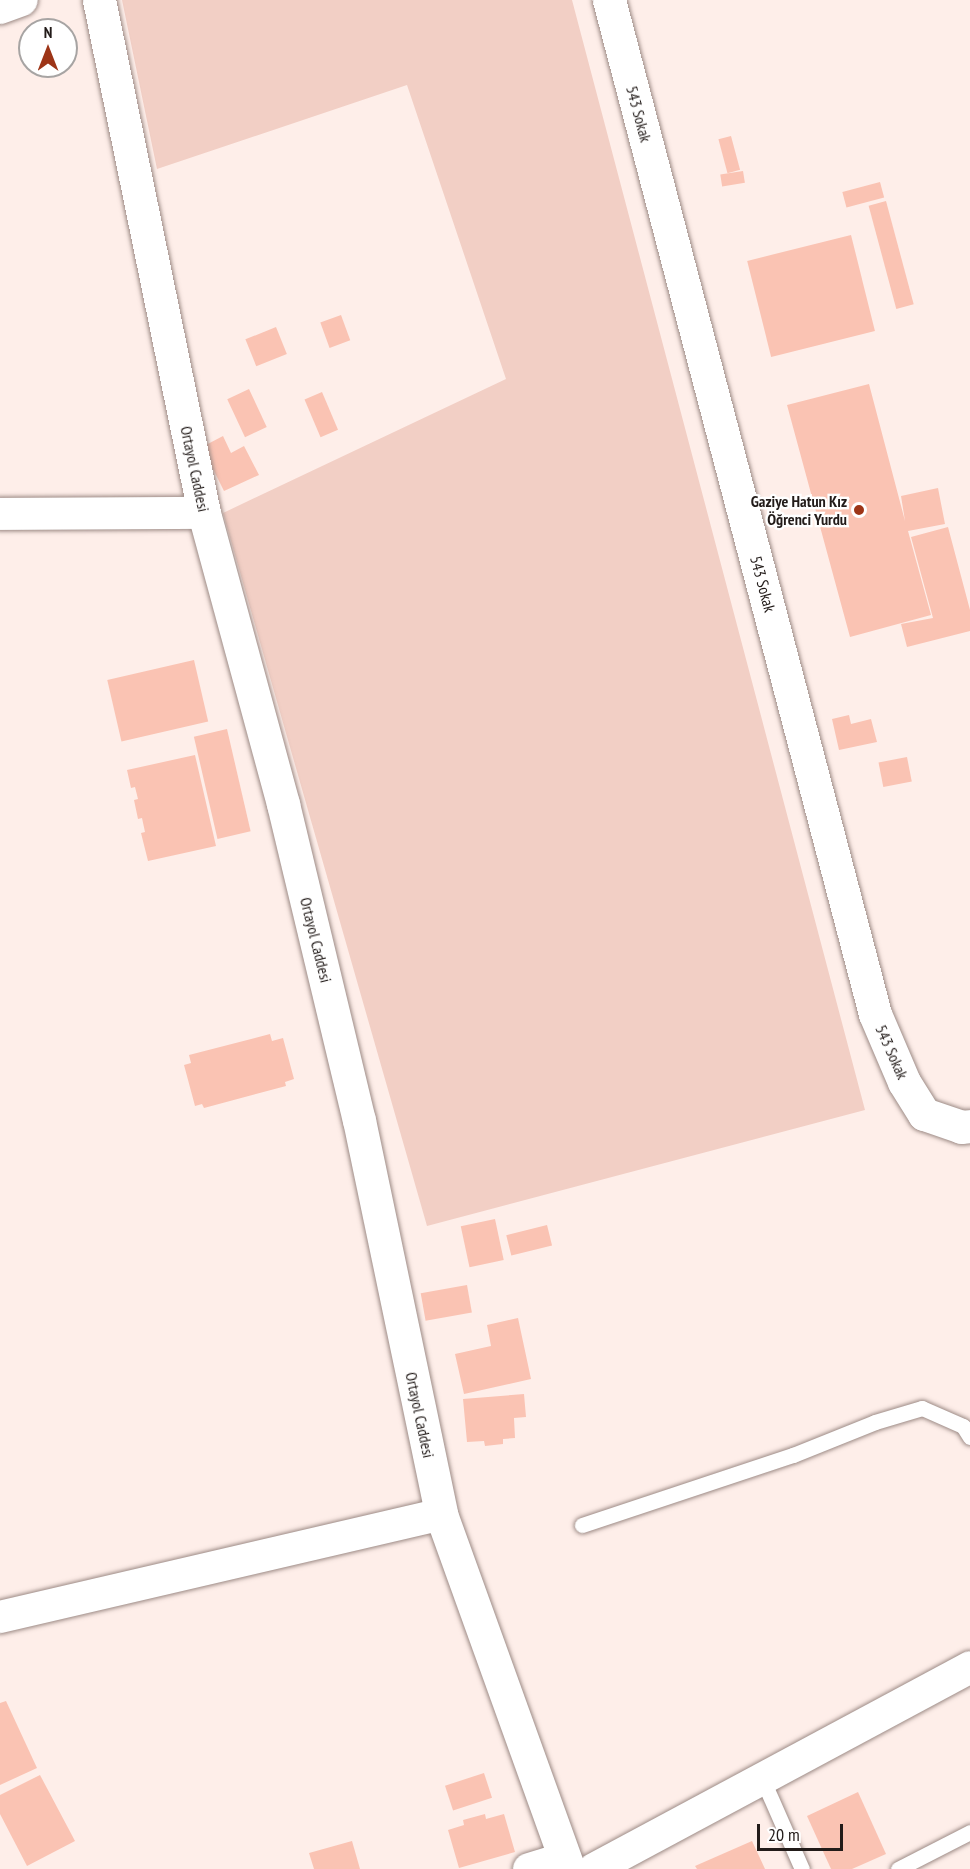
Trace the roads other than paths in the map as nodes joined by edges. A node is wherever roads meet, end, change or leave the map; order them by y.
1 (22, 0) edge
2 (99, 0) edge
3 (609, 0) edge
4 (0, 8) edge
5 (204, 513) junction
6 (0, 514) edge
7 (970, 1126) edge
8 (970, 1437) edge
9 (441, 1514) junction
10 (582, 1525) dead end
11 (0, 1617) edge
12 (970, 1667) edge
13 (762, 1778) junction
14 (970, 1832) edge
15 (576, 1865) edge
16 (529, 1869) edge
17 (802, 1869) edge
18 (898, 1869) edge

1 - 4 street
2 - 5 street, Ortayol Caddesi
3 - 7 street, 543 Sokak
5 - 6 street
5 - 9 street, Ortayol Caddesi
8 - 10 lane
9 - 11 street
9 - 15 street, Ortayol Caddesi
12 - 13 street
13 - 15 street
13 - 17 lane
14 - 18 lane
15 - 16 street

